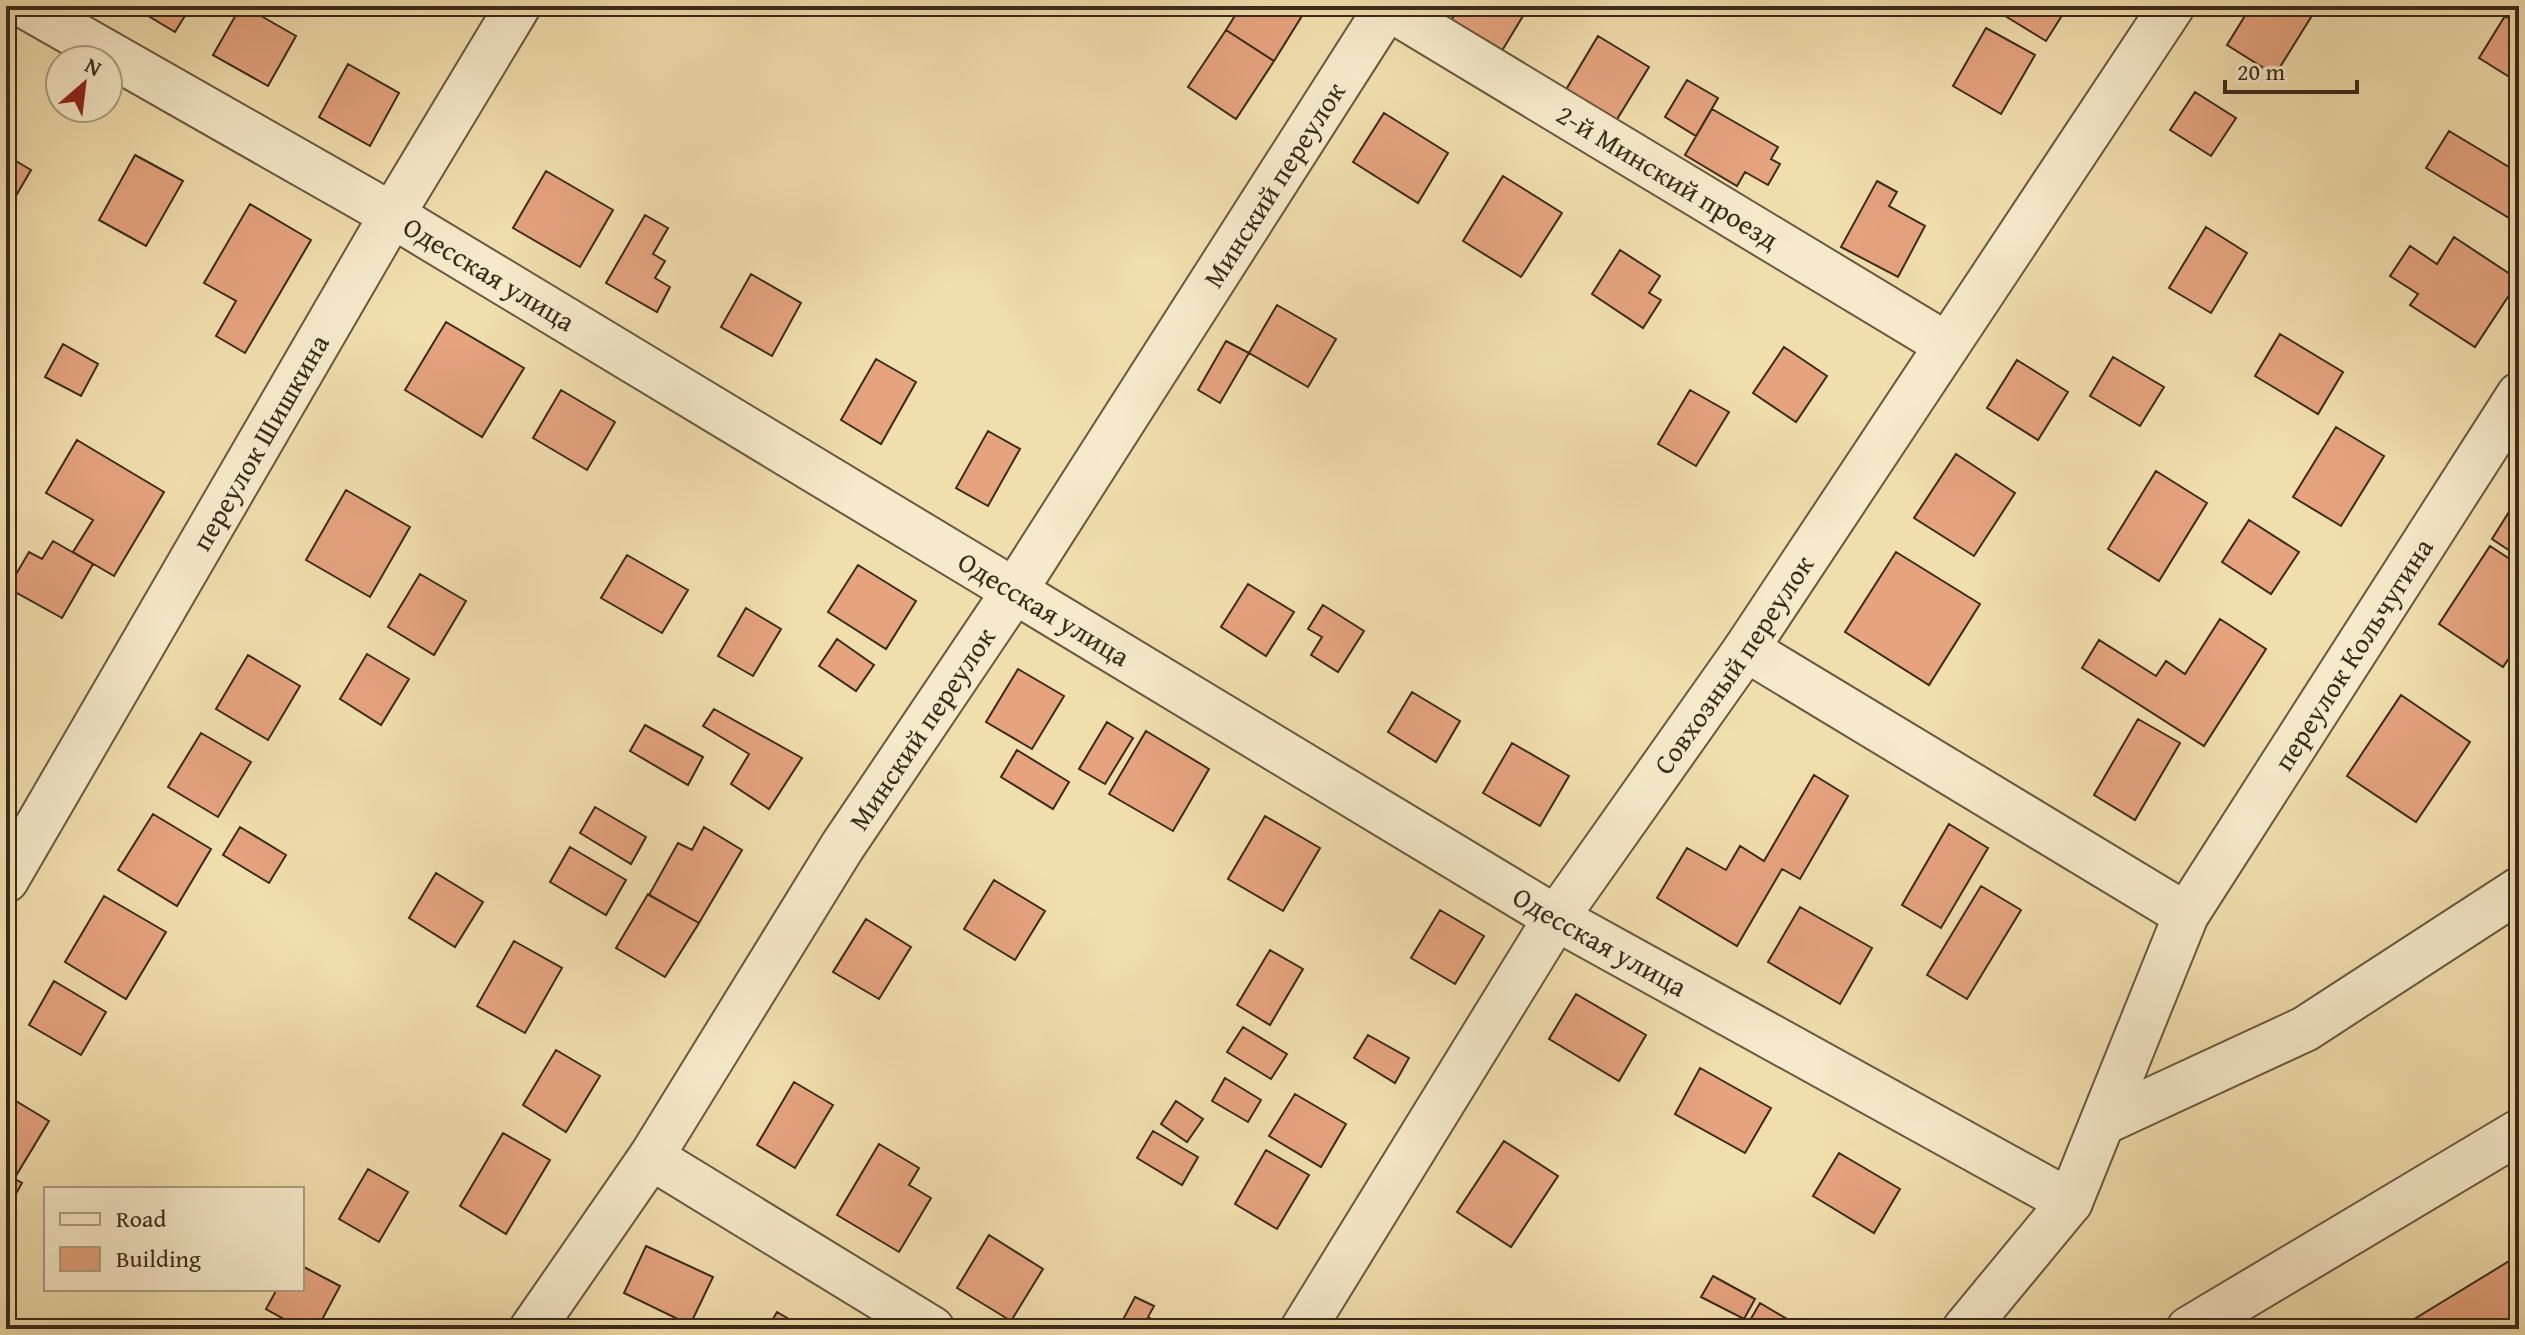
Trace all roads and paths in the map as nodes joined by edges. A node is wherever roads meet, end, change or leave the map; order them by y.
1 (25, 6) edge
2 (518, 6) edge
3 (1388, 6) edge
4 (2172, 6) edge
5 (392, 215) junction
6 (1947, 345) junction
7 (2519, 395) edge
8 (1015, 590) junction
9 (1746, 649) junction
10 (6, 880) edge
11 (2519, 890) edge
12 (2186, 915) junction
13 (1556, 918) junction
14 (2104, 1122) junction
15 (2519, 1132) edge
16 (651, 1157) junction
17 (2070, 1202) junction
18 (532, 1329) edge
19 (932, 1329) edge
20 (1303, 1329) edge
21 (1965, 1329) edge
22 (2189, 1329) edge

1 - 5 street, Одесская улица
2 - 5 street, переулок Шишкина
3 - 6 street, 2-й Минский проезд
3 - 8 street, Минский переулок
4 - 6 street, Совхозный переулок
5 - 8 street, Одесская улица
5 - 10 street, переулок Шишкина
6 - 9 street, Совхозный переулок
7 - 12 street, переулок Кольчугина
8 - 13 street, Одесская улица
8 - 16 street, Минский переулок
9 - 12 street
9 - 13 street, Совхозный переулок
11 - 14 street
12 - 14 street, переулок Кольчугина
13 - 17 street, Одесская улица
13 - 20 street, Совхозный переулок
14 - 17 street, переулок Кольчугина
15 - 22 street
16 - 18 street, Минский переулок
16 - 19 street
17 - 21 street, переулок Кольчугина

